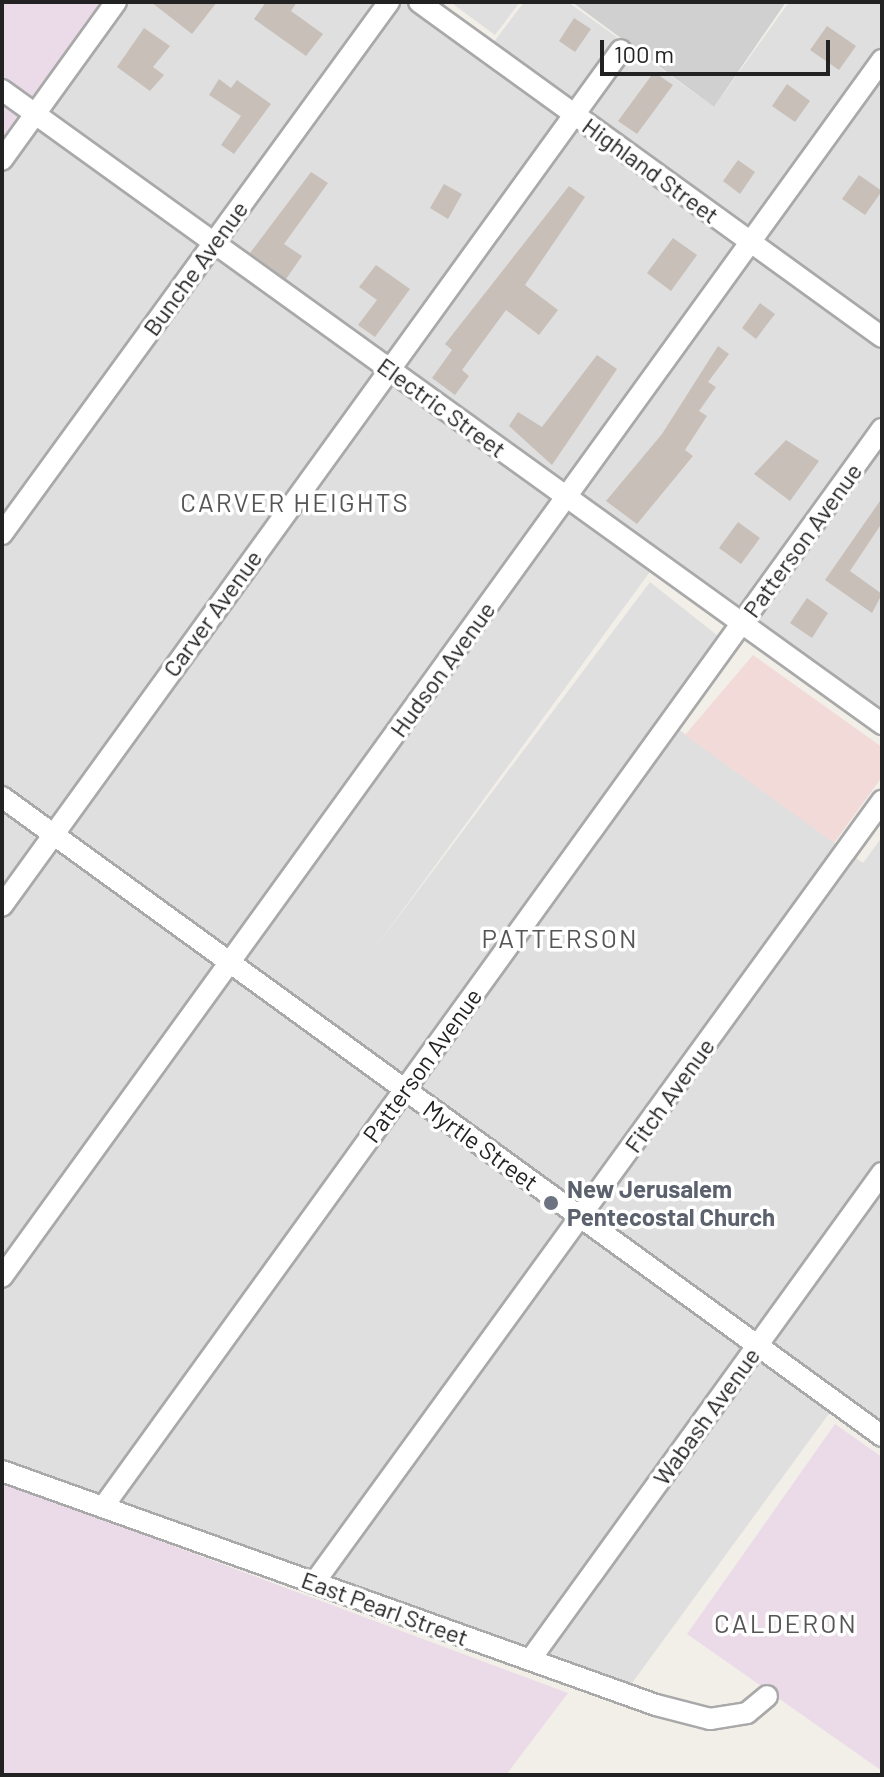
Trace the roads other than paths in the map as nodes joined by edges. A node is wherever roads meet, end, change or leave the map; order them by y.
1 (116, 2) edge
2 (389, 2) edge
3 (419, 2) edge
4 (621, 50) dead end
5 (882, 60) edge
6 (2, 90) edge
7 (572, 113) junction
8 (35, 114) junction
9 (2, 160) edge
10 (214, 242) junction
11 (751, 242) junction
12 (882, 337) edge
13 (388, 368) junction
14 (882, 429) edge
15 (566, 497) junction
16 (2, 534) edge
17 (741, 623) junction
18 (882, 724) edge
19 (2, 797) edge
20 (882, 801) edge
21 (53, 835) junction
22 (2, 906) edge
23 (229, 962) junction
24 (404, 1090) junction
25 (882, 1173) edge
26 (580, 1217) junction
27 (2, 1277) edge
28 (757, 1346) junction
29 (882, 1436) edge
30 (2, 1471) edge
31 (103, 1507) junction
32 (314, 1583) junction
33 (530, 1660) junction
34 (767, 1696) dead end

1 - 8 street
2 - 10 street, Bunche Avenue
3 - 7 street, Highland Street
4 - 7 street, Carver Avenue
5 - 11 street, Hudson Avenue
6 - 8 street, Electric Street
7 - 11 street, Highland Street
7 - 13 street, Carver Avenue
8 - 9 street
8 - 10 street, Electric Street
10 - 13 street, Electric Street
10 - 16 street, Bunche Avenue
11 - 12 street, Highland Street
11 - 15 street, Hudson Avenue
13 - 15 street, Electric Street
13 - 21 street, Carver Avenue
14 - 17 street, Patterson Avenue
15 - 17 street, Electric Street
15 - 23 street, Hudson Avenue
17 - 18 street, Electric Street
17 - 24 street, Patterson Avenue
19 - 21 street, Myrtle Street
20 - 26 street, Fitch Avenue
21 - 22 street, Carver Avenue
21 - 23 street, Myrtle Street
23 - 24 street, Myrtle Street
23 - 27 street, Hudson Avenue
24 - 26 street, Myrtle Street
24 - 31 street, Patterson Avenue
25 - 28 street, Wabash Avenue
26 - 28 street, Myrtle Street
26 - 32 street, Fitch Avenue
28 - 29 street, Myrtle Street
28 - 33 street, Wabash Avenue
30 - 31 street, East Pearl Street
31 - 32 street, East Pearl Street
32 - 33 street, East Pearl Street
33 - 34 street, East Pearl Street

